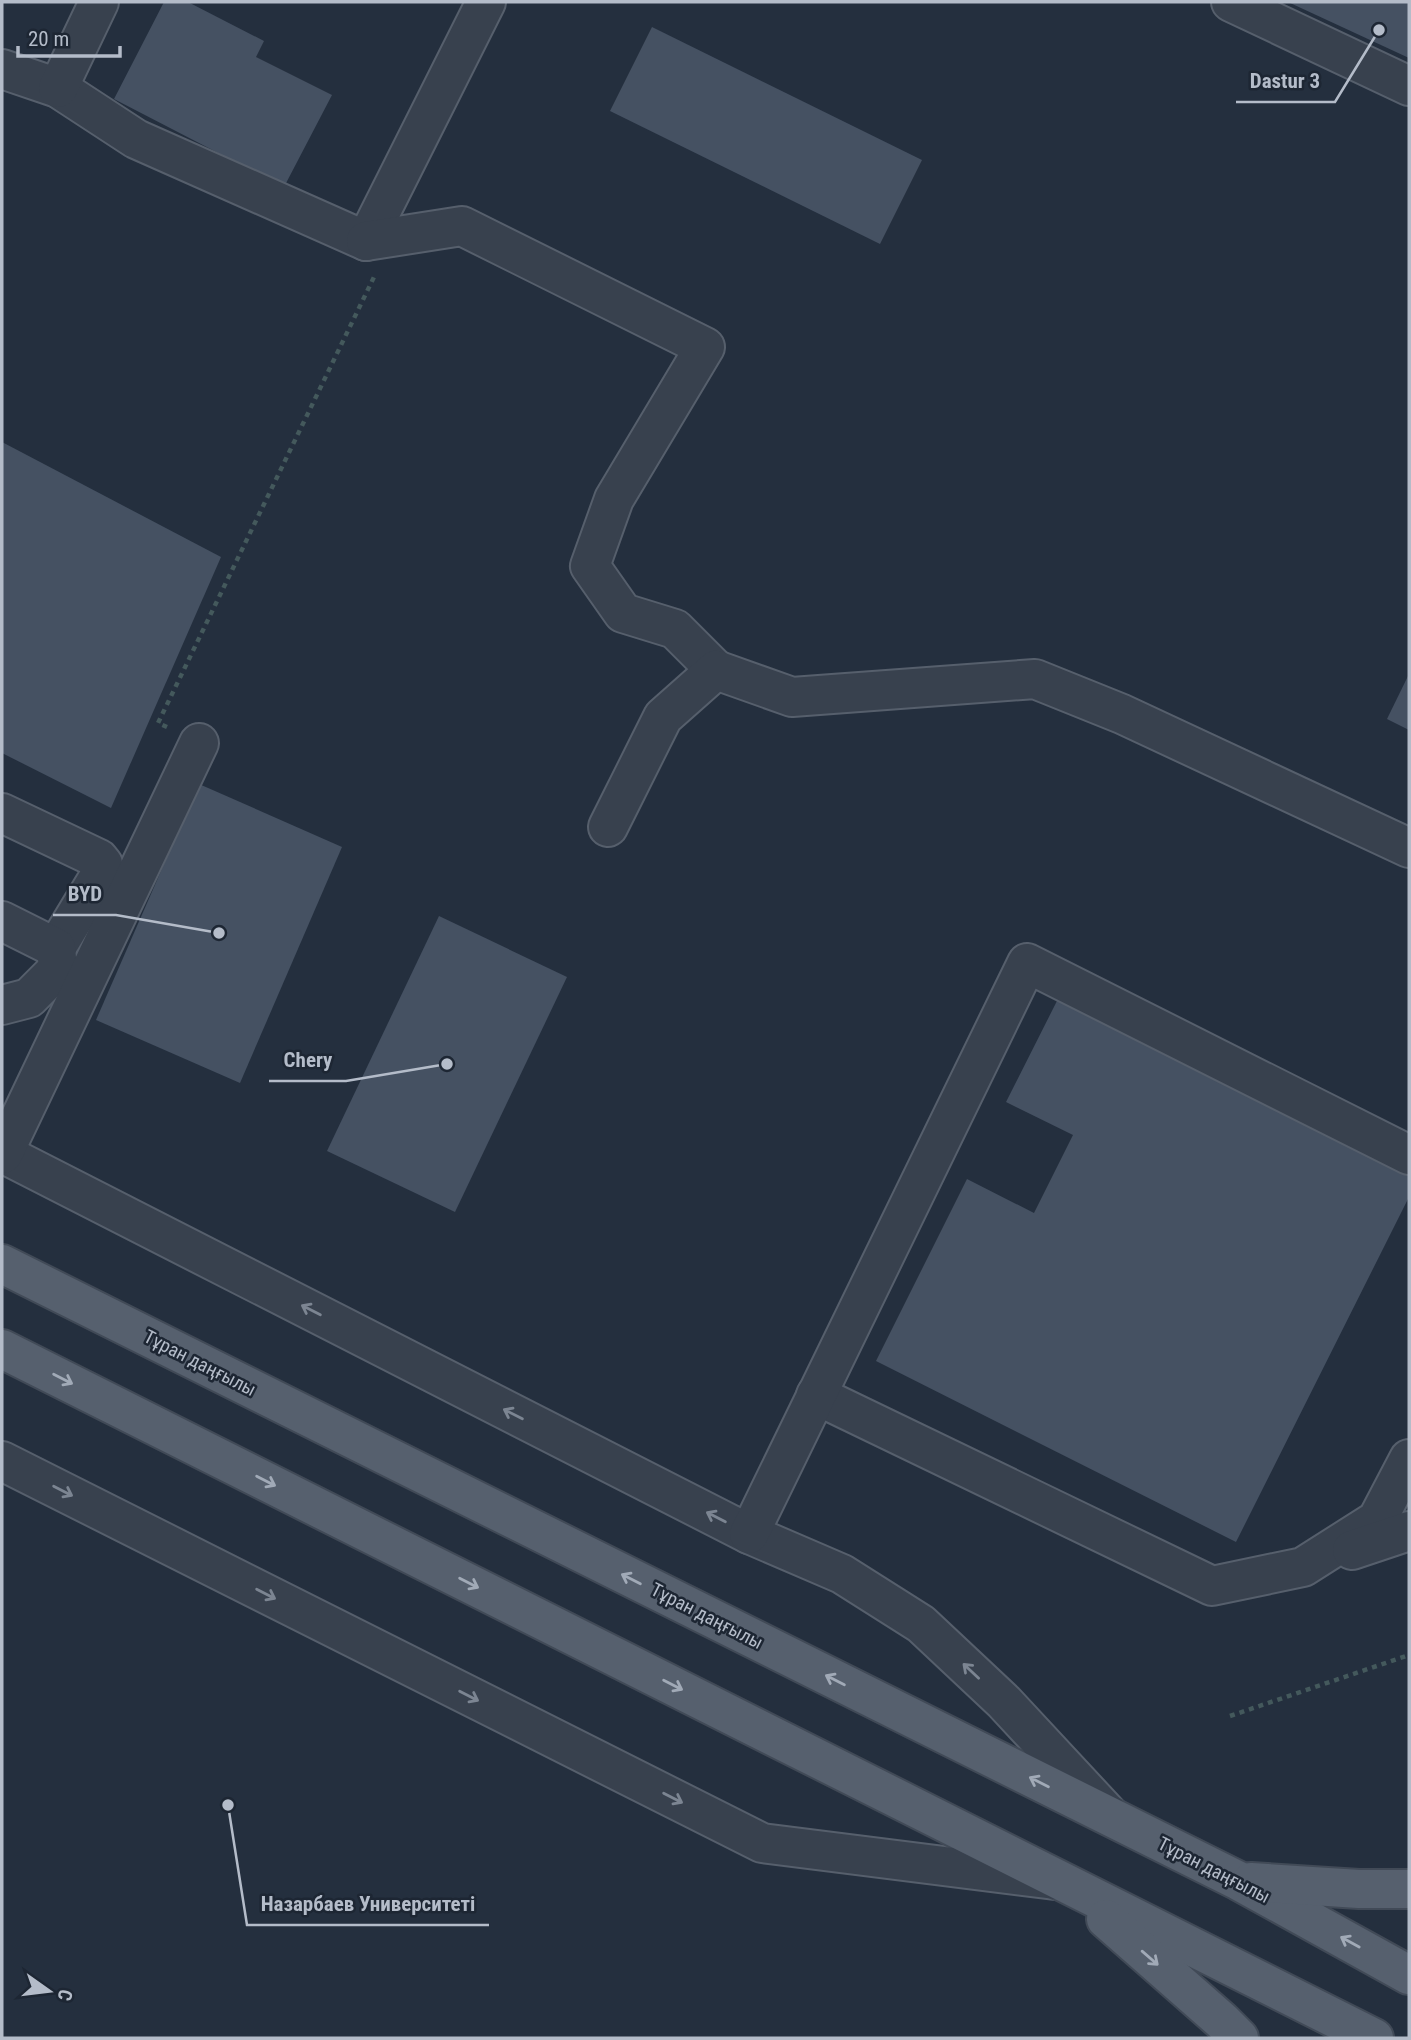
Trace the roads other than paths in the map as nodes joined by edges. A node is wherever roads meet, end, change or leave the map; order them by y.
1 (99, 2) edge
2 (486, 2) edge
3 (1231, 2) edge
4 (2, 69) edge
5 (1409, 86) edge
6 (58, 88) junction
7 (380, 238) junction
8 (716, 670) junction
9 (199, 743) road end
10 (2, 813) edge
11 (608, 827) dead end
12 (1409, 848) edge
13 (2, 921) edge
14 (56, 948) junction
15 (2, 1005) edge
16 (2, 1153) edge
17 (1409, 1155) edge
18 (2, 1264) edge
19 (2, 1349) edge
20 (816, 1395) junction
21 (1409, 1459) edge
22 (2, 1461) edge
23 (1409, 1531) edge
24 (749, 1534) junction
25 (1303, 1567) junction
26 (1113, 1819) junction
27 (1062, 1881) junction
28 (1239, 1881) junction
29 (1409, 1889) edge
30 (1409, 1975) edge
31 (1239, 2038) edge
32 (1374, 2038) edge

1 - 6 lane
2 - 7 lane
3 - 5 lane
4 - 6 lane
6 - 7 lane
7 - 8 lane
8 - 11 lane
8 - 12 lane
9 - 16 lane
10 - 14 lane
13 - 14 lane
14 - 15 lane
24 -> 16 lane
17 - 20 lane
26 -> 18 main road, Тұран даңғылы
19 -> 27 main road
20 - 24 lane
20 - 25 lane
21 - 25 lane
22 -> 27 lane
23 - 25 lane
26 -> 24 lane
26 - 28 main road, Тұран даңғылы
27 -> 31 main road
27 - 32 main road
28 - 29 main road
30 -> 28 main road, Тұран даңғылы

